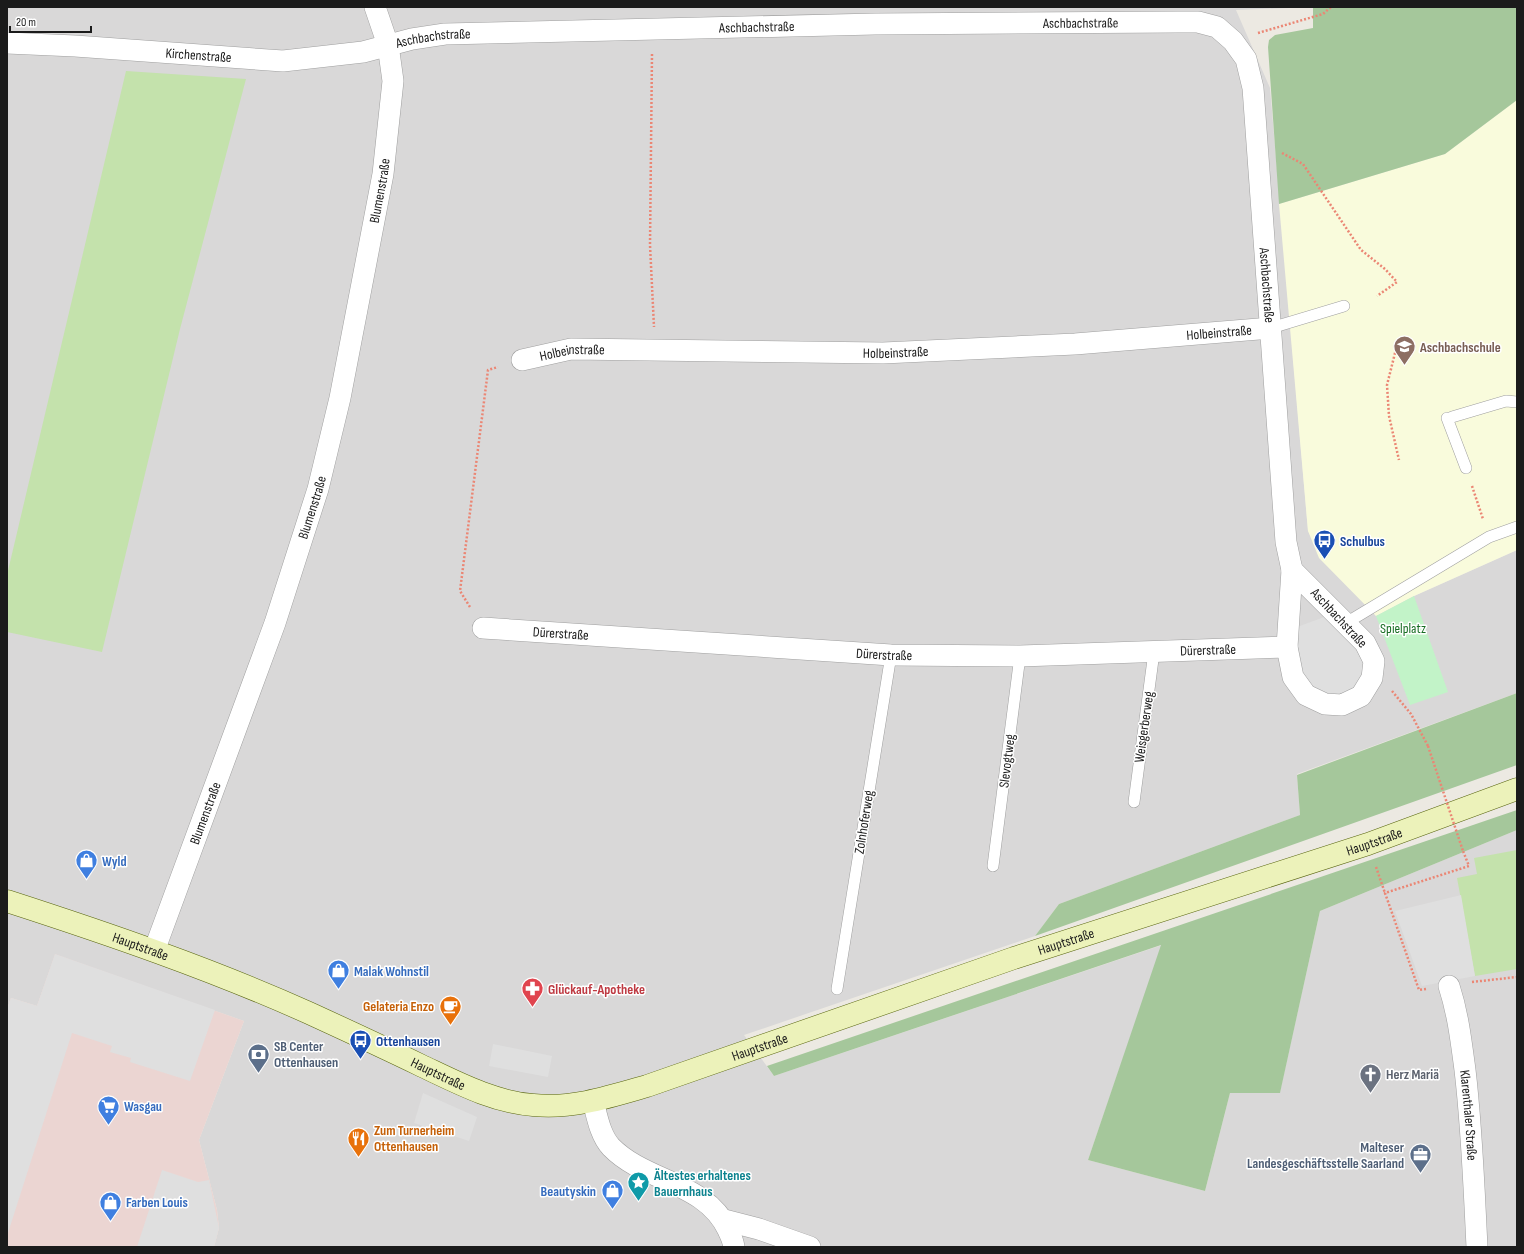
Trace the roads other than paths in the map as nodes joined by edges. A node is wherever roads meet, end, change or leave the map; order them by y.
1 (375, 7) edge
2 (7, 43) edge
3 (388, 45) junction
4 (1344, 306) dead end
5 (1271, 328) junction
6 (522, 360) dead end
7 (1517, 402) edge
8 (1466, 468) road end
9 (1517, 527) edge
10 (1292, 570) junction
11 (1346, 623) junction
12 (483, 628) dead end
13 (1287, 647) junction
14 (1154, 652) junction
15 (891, 655) junction
16 (1020, 656) junction
17 (1517, 789) edge
18 (1134, 802) dead end
19 (993, 866) dead end
20 (7, 901) edge
21 (154, 951) junction
22 (1449, 986) dead end
23 (837, 989) dead end
24 (593, 1101) junction
25 (724, 1220) junction
26 (734, 1247) edge
27 (810, 1247) edge
28 (1477, 1247) edge

1 - 3 street, Blumenstraße
2 - 3 street, Kirchenstraße
3 - 5 street, Aschbachstraße
3 - 21 street, Blumenstraße
4 - 5 lane
5 - 6 street, Holbeinstraße
5 - 10 street, Aschbachstraße
7 - 8 lane
9 - 11 lane
10 - 11 street, Aschbachstraße
10 - 13 street, Aschbachstraße
11 - 13 street, Aschbachstraße
12 - 15 street, Dürerstraße
13 - 14 street, Dürerstraße
14 - 16 street, Dürerstraße
14 - 18 lane, Weisgerberweg
15 - 16 street, Dürerstraße
15 - 23 lane, Zolnhoferweg
16 - 19 lane, Slevogtweg
17 - 24 main road, Hauptstraße
20 - 21 main road, Hauptstraße
21 - 24 main road, Hauptstraße
22 - 28 street, Klarenthaler Straße
24 - 25 street
25 - 26 street
25 - 27 street

